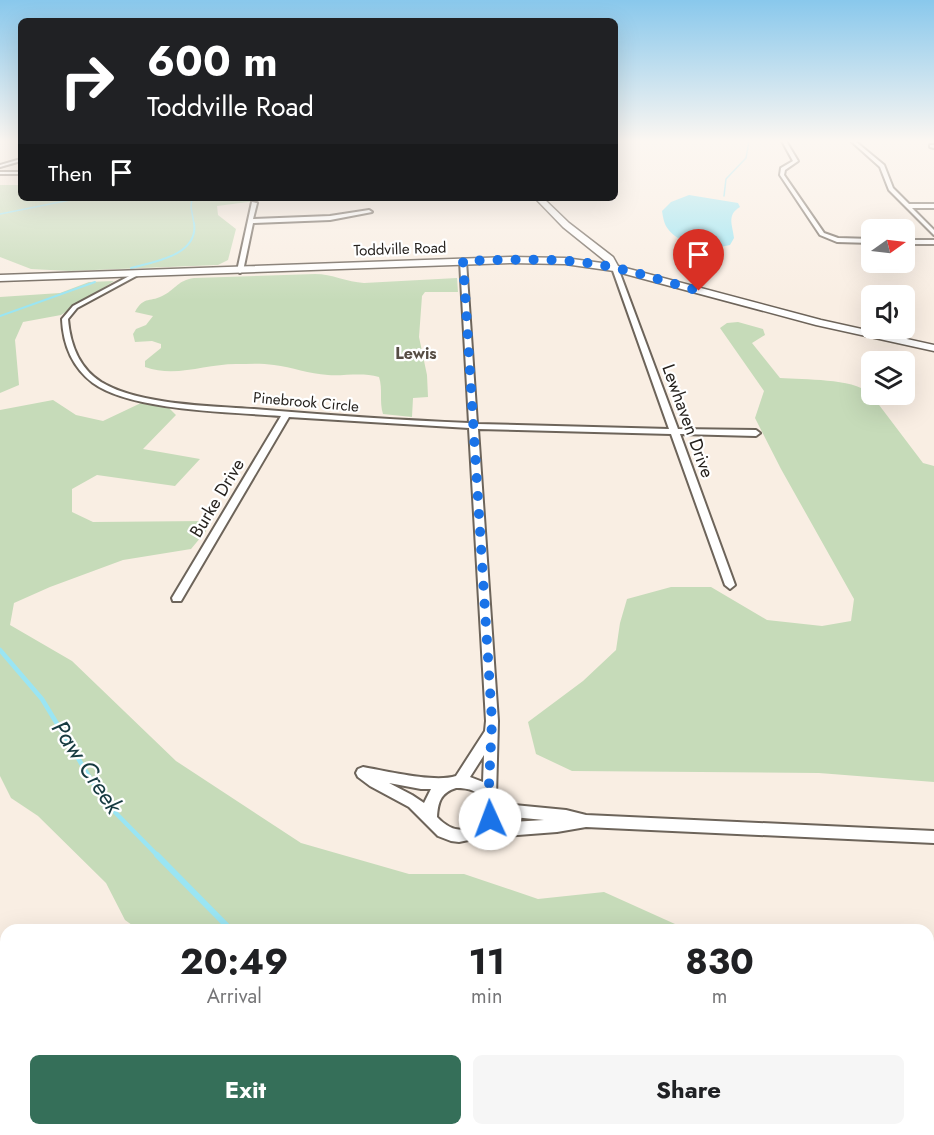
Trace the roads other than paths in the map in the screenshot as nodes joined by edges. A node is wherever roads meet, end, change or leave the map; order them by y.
1 (795, 194) edge
2 (896, 194) edge
3 (542, 201) edge
4 (254, 203) dead end
5 (907, 206) junction
6 (934, 206) edge
7 (369, 212) dead end
8 (250, 221) junction
9 (934, 233) edge
10 (861, 241) edge
11 (915, 242) edge
12 (934, 242) edge
13 (463, 261) junction
14 (615, 268) junction
15 (240, 271) junction
16 (135, 275) junction
17 (0, 278) edge
18 (934, 348) edge
19 (286, 415) junction
20 (473, 426) junction
21 (674, 432) junction
22 (756, 433) dead end
23 (730, 585) dead end
24 (177, 598) dead end
25 (491, 733) junction
26 (456, 782) junction
27 (490, 799) junction
28 (430, 817) junction
29 (586, 821) junction
30 (475, 833) junction
31 (934, 837) edge

1 - 10 street
2 - 5 street
3 - 14 street
4 - 8 street
5 - 6 street
5 - 9 street
7 - 8 street
8 - 15 street
11 - 12 street
13 - 14 street, Toddville Road
13 - 15 street, Toddville Road
13 - 20 street
14 - 18 street, Toddville Road
14 - 21 street, Lewhaven Drive
15 - 16 street, Toddville Road
16 - 17 street, Toddville Road
16 - 19 street, Pinebrook Circle
19 - 20 street, Pinebrook Circle
19 - 24 street, Burke Drive
20 - 21 street, Pinebrook Circle
20 - 25 street
21 - 22 street, Pinebrook Circle
21 - 23 street, Lewhaven Drive
25 - 26 street
25 - 27 street
26 - 27 street
26 - 28 street
26 - 28 street
27 - 29 street
27 - 30 street
28 - 30 street
29 - 30 street
29 - 31 street

